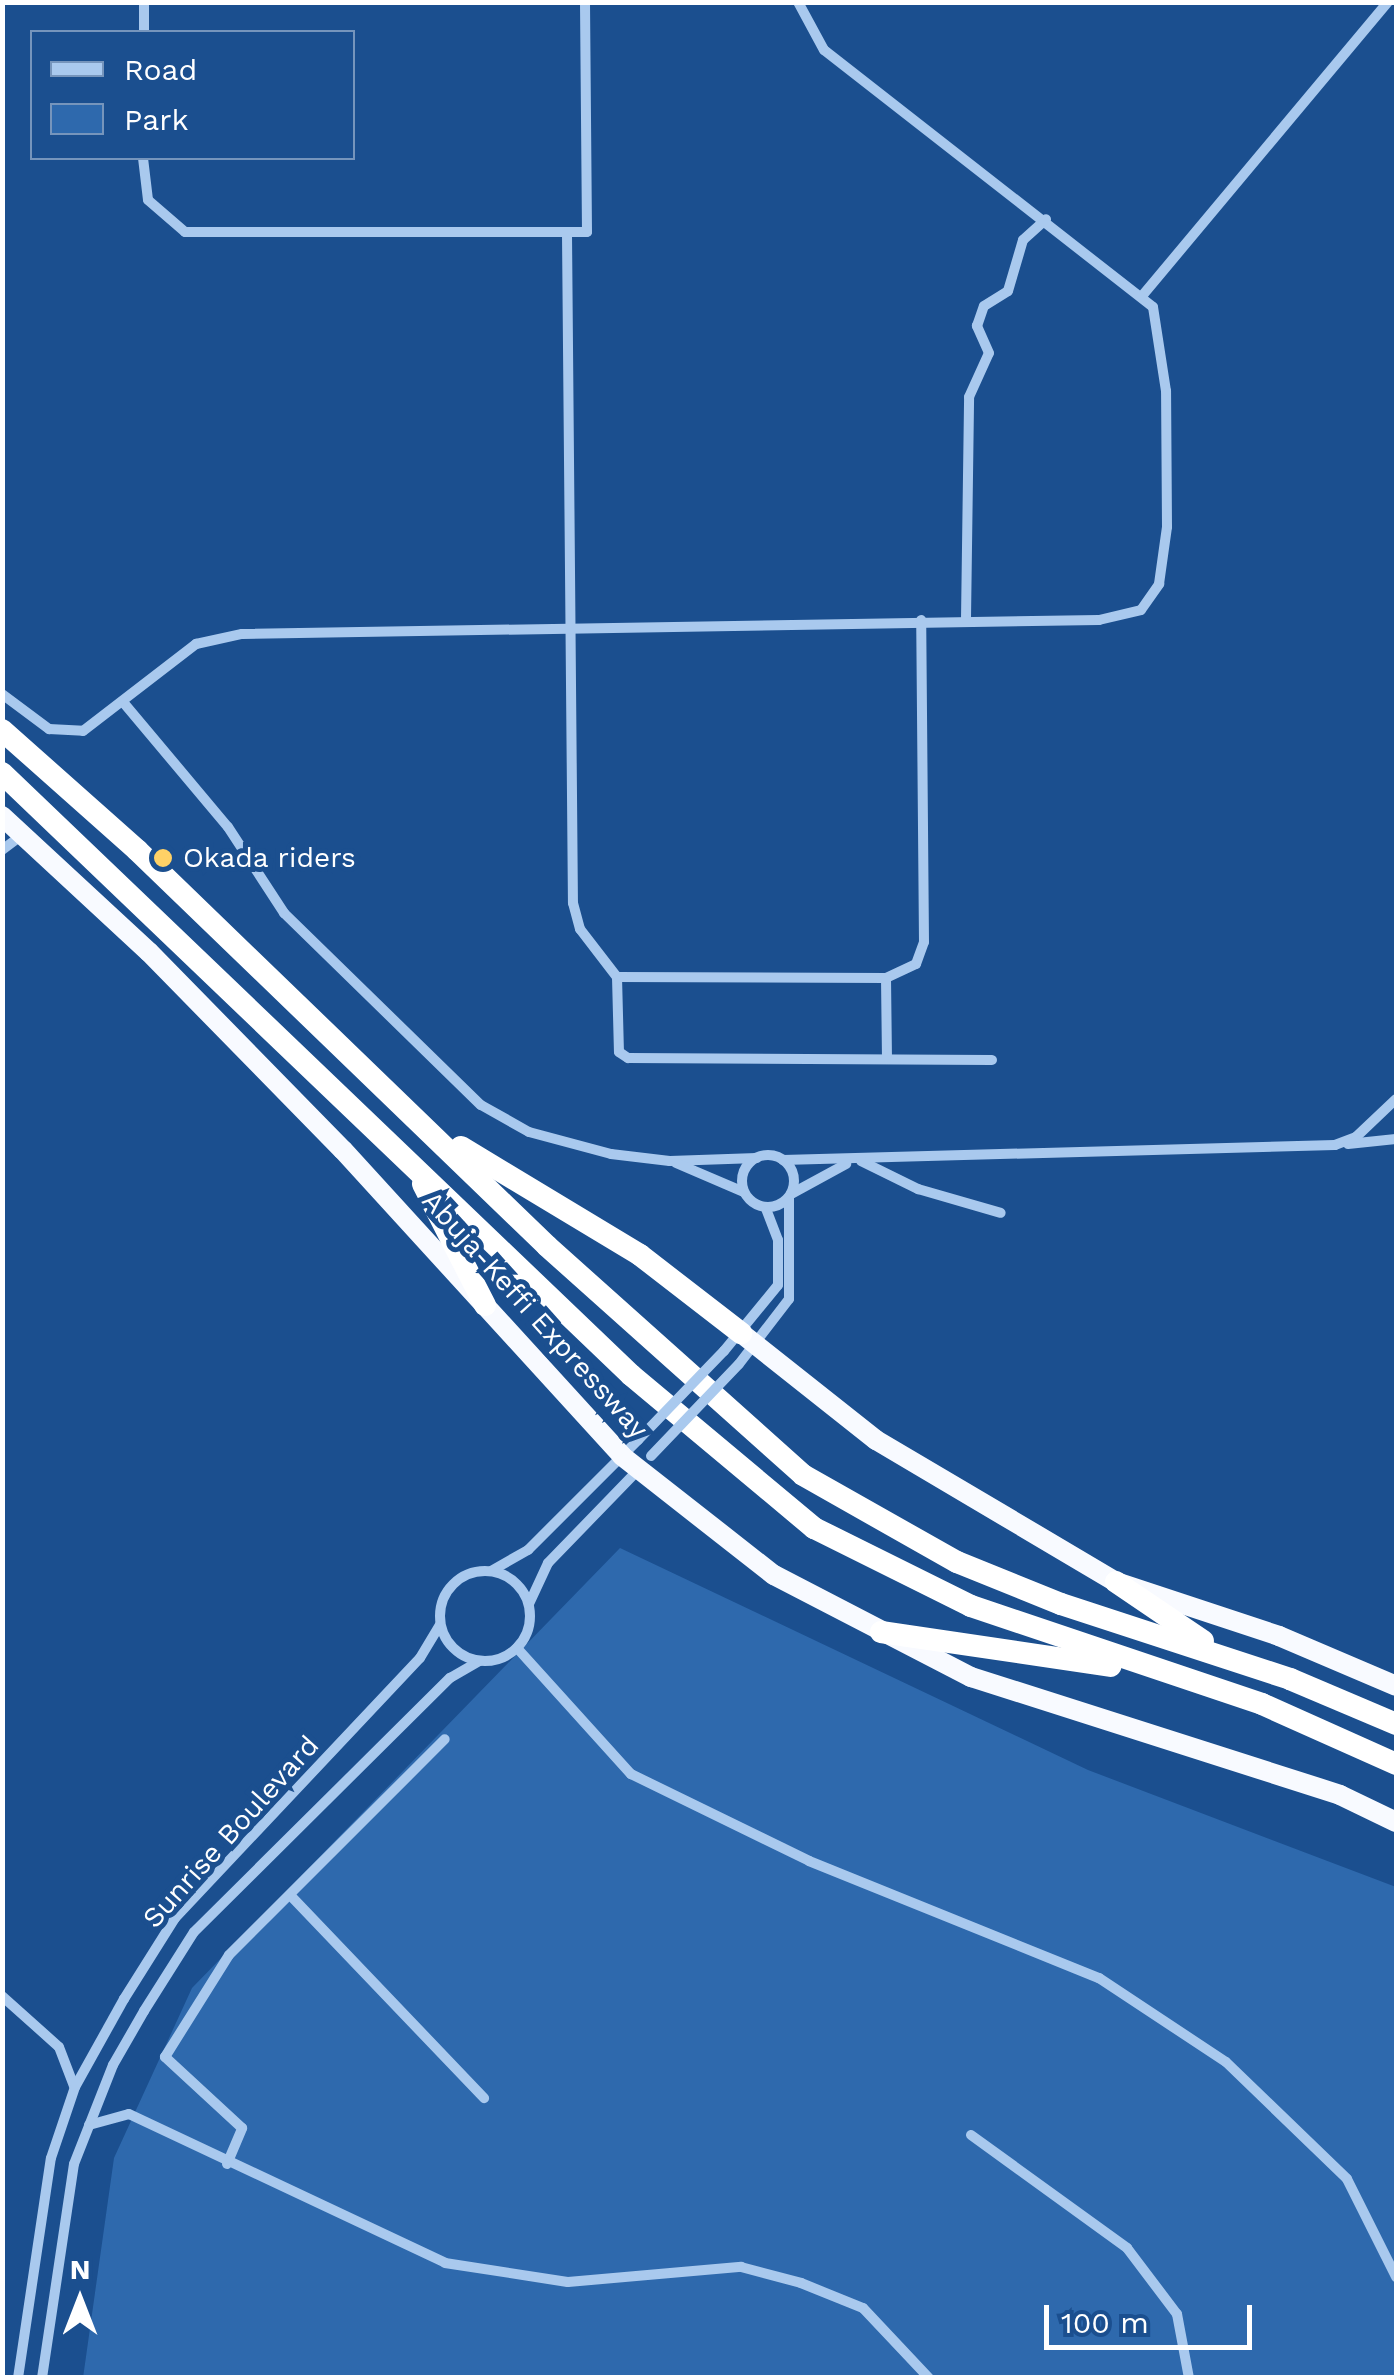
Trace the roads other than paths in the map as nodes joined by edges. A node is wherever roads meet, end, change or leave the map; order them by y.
1 (144, 2) edge
2 (585, 2) edge
3 (798, 2) edge
4 (1388, 2) edge
5 (144, 30) edge
6 (144, 160) edge
7 (1046, 220) junction
8 (567, 234) junction
9 (1142, 296) junction
10 (966, 619) junction
11 (921, 620) junction
12 (571, 625) junction
13 (2, 694) edge
14 (123, 702) junction
15 (2, 730) edge
16 (2, 774) edge
17 (2, 816) edge
18 (24, 834) junction
19 (2, 850) edge
20 (616, 977) junction
21 (886, 978) junction
22 (887, 1057) junction
23 (992, 1060) dead end
24 (1396, 1098) edge
25 (428, 1126) junction
26 (1396, 1140) edge
27 (1335, 1146) junction
28 (757, 1158) junction
29 (783, 1160) junction
30 (670, 1161) junction
31 (856, 1161) junction
32 (414, 1168) junction
33 (744, 1192) junction
34 (790, 1196) junction
35 (766, 1208) junction
36 (1001, 1213) dead end
37 (485, 1305) junction
38 (749, 1339) junction
39 (637, 1461) junction
40 (491, 1571) junction
41 (1116, 1582) junction
42 (529, 1604) junction
43 (440, 1625) junction
44 (881, 1632) junction
45 (517, 1648) junction
46 (1222, 1655) junction
47 (479, 1661) junction
48 (1171, 1676) junction
49 (1396, 1686) edge
50 (1396, 1724) edge
51 (445, 1739) dead end
52 (1396, 1764) edge
53 (1396, 1822) edge
54 (290, 1894) junction
55 (2, 1996) edge
56 (75, 2087) junction
57 (484, 2098) dead end
58 (89, 2125) junction
59 (970, 2135) dead end
60 (227, 2164) junction
61 (1396, 2277) edge
62 (18, 2378) edge
63 (42, 2378) edge
64 (929, 2378) edge
65 (1189, 2378) edge

1 - 5 street
2 - 8 street
3 - 7 street
4 - 9 street
6 - 8 street
7 - 9 street
7 - 10 street
8 - 12 street
9 - 10 street
10 - 11 street
11 - 12 street
11 - 21 street
12 - 14 street
12 - 20 street
13 - 14 street
14 - 30 street
15 - 25 highway, Abuja-Keffi Expressway
16 - 32 highway, Abuja-Keffi Expressway
17 - 18 highway, Abuja-Keffi Expressway
18 - 19 street
18 - 37 highway, Abuja-Keffi Expressway
20 - 21 street
20 - 22 street
21 - 22 street
22 - 23 street
24 - 27 street
25 - 38 highway
25 - 46 highway, Abuja-Keffi Expressway
26 - 27 street
27 - 31 street
28 - 29 street
28 - 30 street
28 - 33 street
29 - 31 street
29 - 34 street
30 - 33 street
31 - 34 street
31 - 36 street
32 - 37 highway
32 - 48 highway, Abuja-Keffi Expressway
33 - 35 street
34 - 35 street
34 - 38 street
35 - 38 street
37 - 39 highway, Abuja-Keffi Expressway
38 - 39 street, bridge
38 - 39 street, bridge
38 - 41 highway
39 - 40 street
39 - 42 street
39 - 44 highway, Abuja-Keffi Expressway
40 - 42 street
40 - 43 street
41 - 46 highway
41 - 49 highway
42 - 45 street
43 - 47 street
43 - 56 street, Sunrise Boulevard
44 - 48 highway
44 - 53 highway, Abuja-Keffi Expressway
45 - 47 street
45 - 61 street
46 - 50 highway, Abuja-Keffi Expressway
47 - 58 street, Sunrise Boulevard
48 - 52 highway, Abuja-Keffi Expressway
51 - 54 street
54 - 57 street
54 - 60 street
55 - 56 street
56 - 62 street, Sunrise Boulevard
58 - 60 street
58 - 63 street, Sunrise Boulevard
59 - 65 street
60 - 64 street

